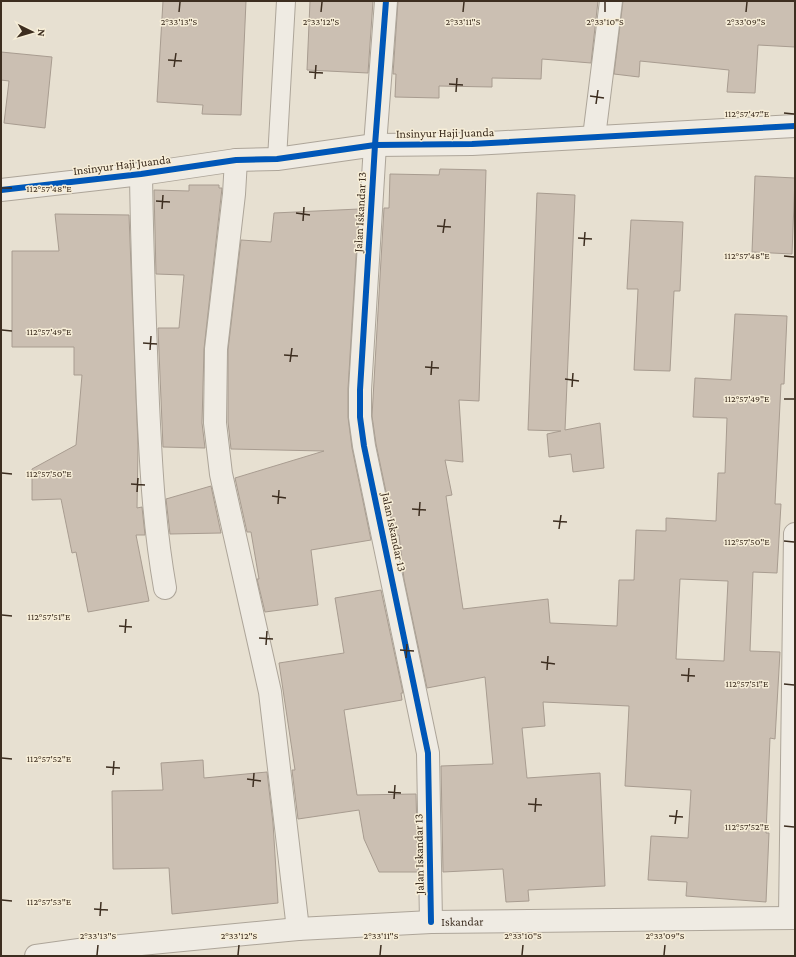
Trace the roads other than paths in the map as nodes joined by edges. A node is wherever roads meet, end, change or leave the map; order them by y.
1 (286, 1) edge
2 (386, 1) edge
3 (611, 1) edge
4 (795, 126) edge
5 (594, 137) junction
6 (375, 145) junction
7 (277, 159) junction
8 (236, 160) junction
9 (141, 174) junction
10 (1, 190) edge
11 (795, 534) edge
12 (165, 588) dead end
13 (793, 918) edge
14 (431, 922) junction
15 (298, 929) junction
16 (36, 956) edge

1 - 7 lane
2 - 6 street, Jalan Iskandar 13
3 - 5 street
4 - 5 street, Insinyur Haji Juanda
5 - 6 street, Insinyur Haji Juanda
6 - 7 street, Insinyur Haji Juanda
6 - 14 street, Jalan Iskandar 13
7 - 8 street, Insinyur Haji Juanda
8 - 9 street, Insinyur Haji Juanda
8 - 15 street
9 - 10 street, Insinyur Haji Juanda
9 - 12 street
11 - 13 street
13 - 14 street, Iskandar
14 - 15 street, Iskandar
15 - 16 street, Iskandar

